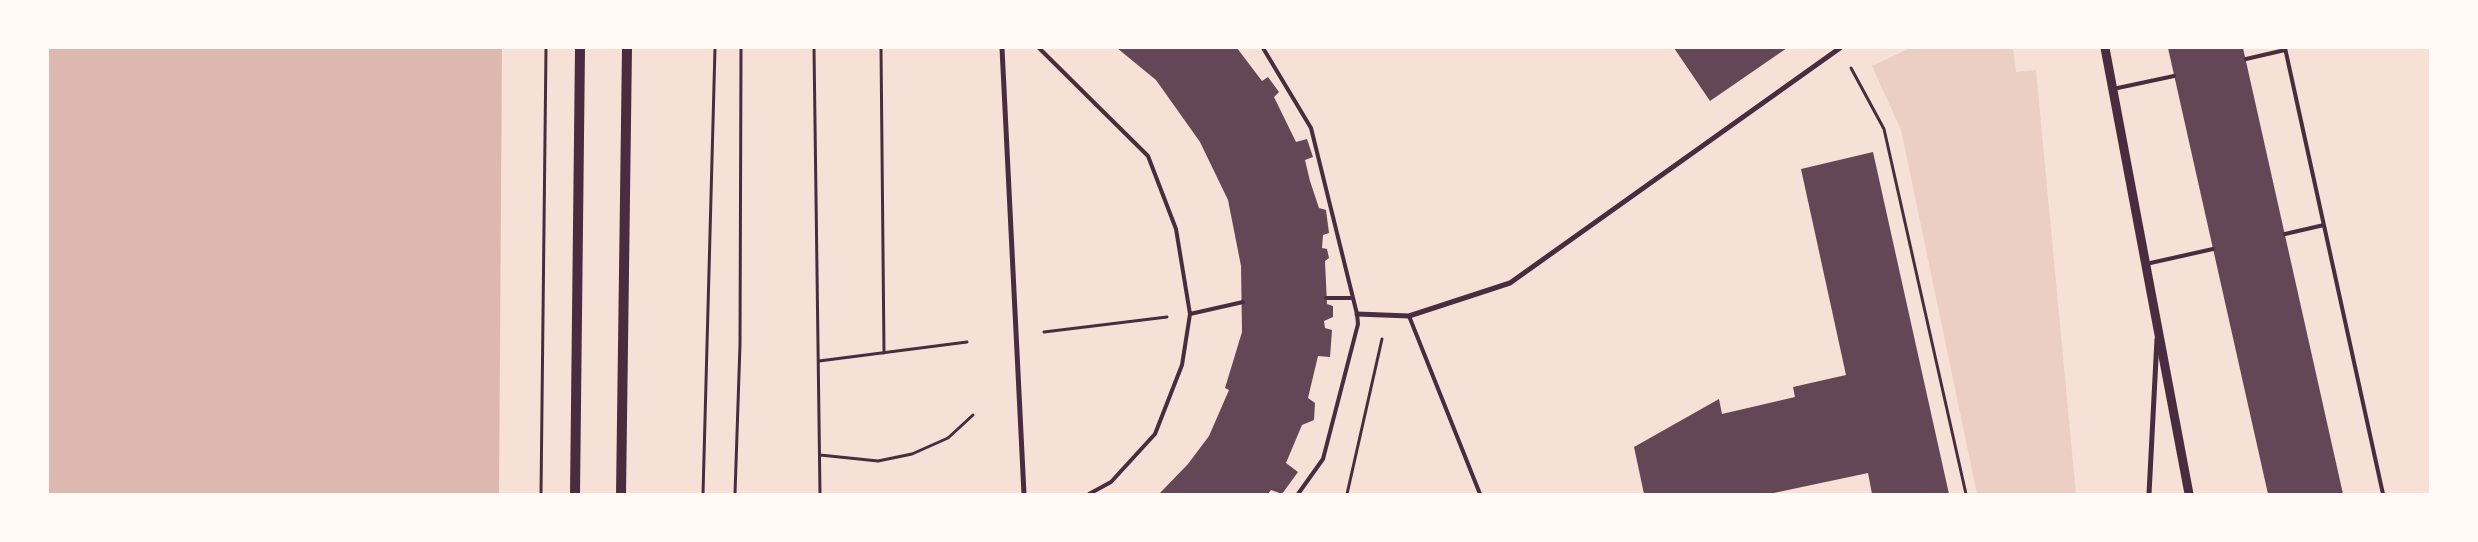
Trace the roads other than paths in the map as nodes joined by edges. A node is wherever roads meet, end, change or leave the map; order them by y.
1 (580, 48) edge
2 (627, 48) edge
3 (1002, 48) edge
4 (1039, 48) edge
5 (1263, 48) edge
6 (1840, 48) edge
7 (2105, 48) edge
8 (2285, 49) edge
9 (2246, 59) dead end
10 (2174, 76) dead end
11 (2111, 89) junction
12 (2324, 225) junction
13 (2285, 234) dead end
14 (2213, 249) dead end
15 (2146, 264) junction
16 (1326, 298) dead end
17 (1353, 298) junction
18 (1243, 302) dead end
19 (1190, 314) junction
20 (1357, 314) junction
21 (1409, 316) junction
22 (2158, 324) junction
23 (575, 494) edge
24 (621, 494) edge
25 (1024, 494) edge
26 (1089, 494) edge
27 (1298, 494) edge
28 (1480, 494) edge
29 (2150, 494) edge
30 (2189, 494) edge
31 (2384, 494) edge

1 - 23 main road
2 - 24 main road
3 - 25 street
4 - 19 lane
5 - 17 lane
6 - 21 street
7 - 11 street
8 - 9 lane
8 - 12 lane
10 - 11 lane
11 - 15 street
12 - 13 lane
12 - 31 lane
14 - 15 lane
15 - 22 street
16 - 17 lane
17 - 20 lane
18 - 19 lane
19 - 26 lane
20 - 21 street
20 - 27 lane
21 - 28 lane
22 - 29 street
22 - 30 street

